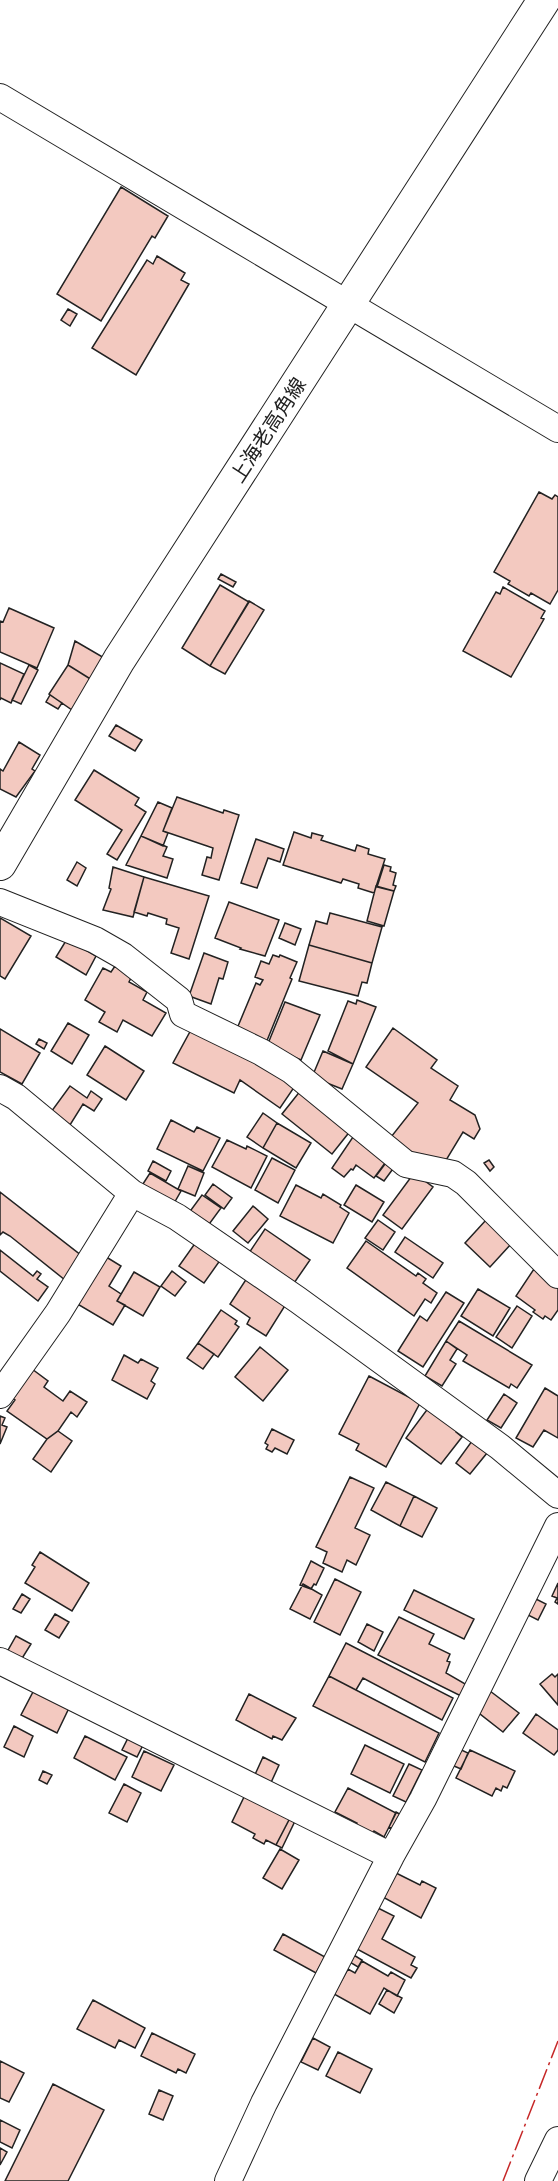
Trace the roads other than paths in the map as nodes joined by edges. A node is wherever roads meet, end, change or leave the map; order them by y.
1 (544, 0) edge
2 (0, 97) edge
3 (350, 303) junction
4 (558, 429) edge
5 (0, 864) edge
6 (0, 902) edge
7 (0, 1088) edge
8 (132, 1193) junction
9 (558, 1275) edge
10 (0, 1395) edge
11 (558, 1495) edge
12 (558, 1526) edge
13 (0, 1660) edge
14 (391, 1856) junction
15 (558, 2140) edge
16 (228, 2181) edge
17 (538, 2181) edge

1 - 3 main road, 上海老高角線
2 - 3 street
3 - 4 street
3 - 5 main road, 上海老高角線
6 - 9 street
7 - 8 street
8 - 10 street
8 - 11 street
12 - 14 street
13 - 14 street
14 - 16 street
15 - 17 street

